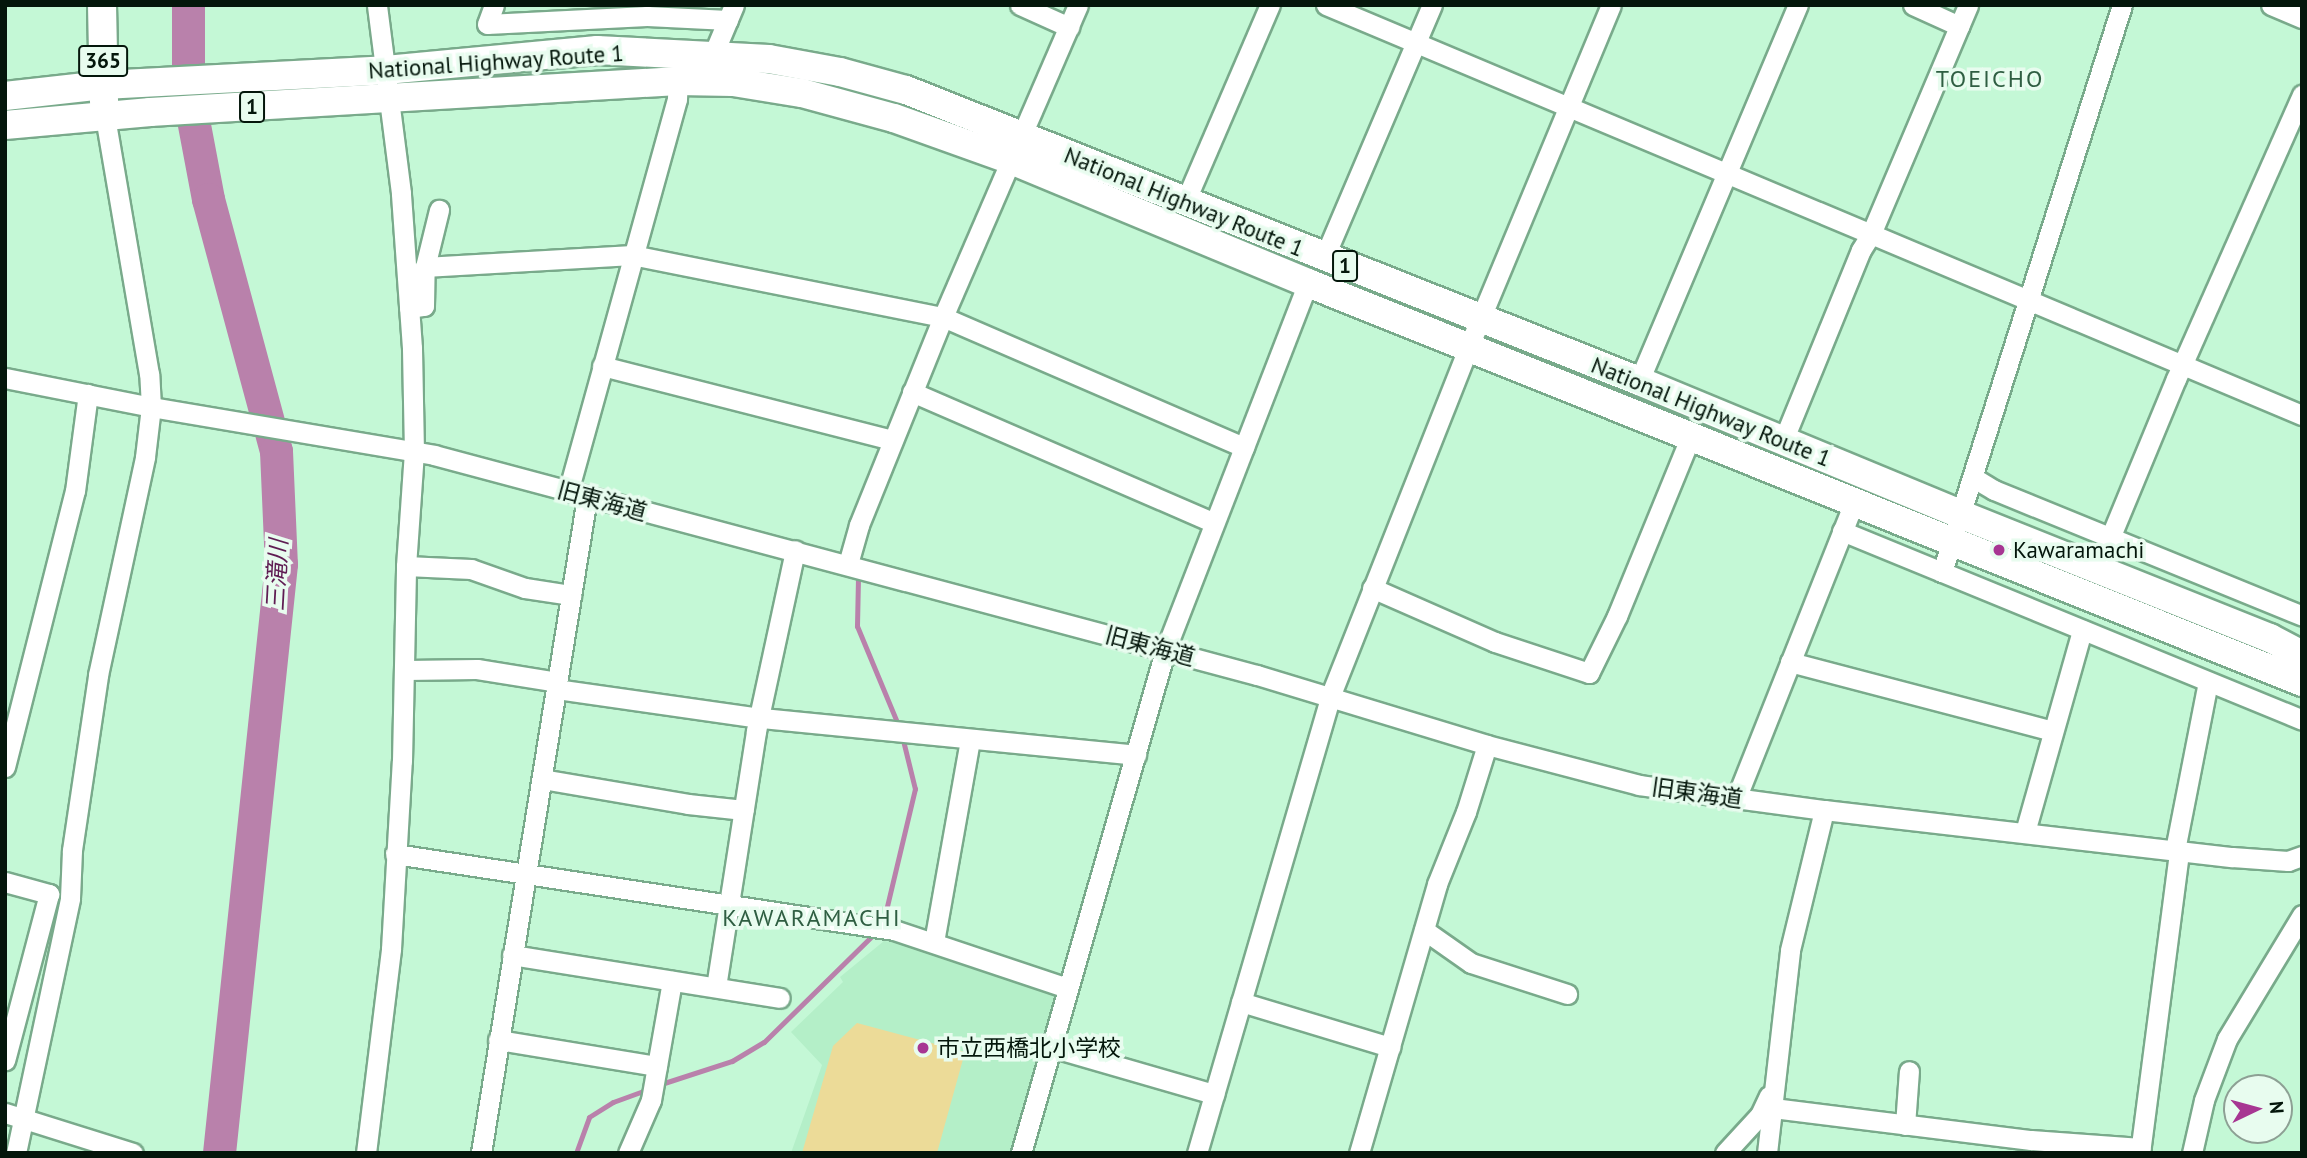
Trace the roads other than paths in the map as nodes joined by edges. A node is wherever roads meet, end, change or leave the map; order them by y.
1 (102, 5) edge
2 (494, 5) edge
3 (1020, 5) edge
4 (1078, 5) edge
5 (1270, 5) edge
6 (1326, 5) edge
7 (1432, 5) edge
8 (1611, 5) edge
9 (1798, 5) edge
10 (1913, 5) edge
11 (1968, 5) edge
12 (2122, 5) edge
13 (2271, 5) edge
14 (378, 8) edge
15 (731, 13) edge
16 (2302, 18) edge
17 (1959, 26) junction
18 (1069, 27) junction
19 (1416, 43) junction
20 (713, 55) junction
21 (386, 70) junction
22 (678, 81) junction
23 (103, 85) junction
24 (5, 96) edge
25 (2302, 96) edge
26 (390, 99) junction
27 (1568, 106) junction
28 (105, 117) junction
29 (5, 125) edge
30 (1016, 149) junction
31 (1727, 173) junction
32 (1185, 202) junction
33 (439, 210) dead end
34 (1871, 234) junction
35 (632, 255) junction
36 (1324, 258) junction
37 (425, 267) junction
38 (1308, 283) junction
39 (2029, 302) junction
40 (409, 308) junction
41 (943, 317) junction
42 (1480, 318) junction
43 (1469, 346) junction
44 (602, 366) junction
45 (2183, 366) junction
46 (5, 377) edge
47 (1639, 381) junction
48 (912, 392) junction
49 (88, 394) junction
50 (159, 408) junction
51 (2302, 415) edge
52 (1690, 438) junction
53 (893, 440) junction
54 (1783, 441) junction
55 (1244, 447) junction
56 (414, 453) junction
57 (1974, 478) junction
58 (578, 494) junction
59 (1854, 503) junction
60 (1962, 516) junction
61 (1214, 523) junction
62 (1842, 531) junction
63 (2110, 538) junction
64 (1953, 543) junction
65 (795, 550) junction
66 (848, 564) junction
67 (406, 566) junction
68 (1942, 572) junction
69 (1372, 589) junction
70 (571, 596) junction
71 (2302, 616) edge
72 (2082, 630) junction
73 (1165, 651) junction
74 (2302, 655) edge
75 (1790, 662) junction
76 (406, 670) junction
77 (2208, 682) junction
78 (2302, 682) edge
79 (557, 686) junction
80 (1330, 697) junction
81 (761, 718) junction
82 (2302, 720) edge
83 (2053, 731) junction
84 (970, 740) junction
85 (1487, 745) junction
86 (1136, 755) junction
87 (5, 767) edge
88 (542, 779) junction
89 (1736, 799) junction
90 (744, 810) junction
91 (1824, 810) junction
92 (2025, 832) junction
93 (2177, 850) junction
94 (396, 854) junction
95 (2302, 856) edge
96 (527, 873) junction
97 (5, 881) edge
98 (729, 904) junction
99 (2302, 915) edge
100 (1424, 930) junction
101 (934, 942) junction
102 (512, 955) junction
103 (672, 981) junction
104 (716, 987) junction
105 (1067, 988) junction
106 (1567, 993) dead end
107 (780, 998) dead end
108 (1241, 1002) junction
109 (498, 1040) junction
110 (1051, 1047) junction
111 (1390, 1047) junction
112 (5, 1060) edge
113 (657, 1070) junction
114 (1909, 1071) dead end
115 (1773, 1087) junction
116 (1214, 1094) junction
117 (1773, 1108) junction
118 (14, 1116) edge
119 (1905, 1125) junction
120 (2140, 1150) edge
121 (16, 1153) edge
122 (133, 1153) edge
123 (366, 1153) edge
124 (481, 1153) edge
125 (628, 1153) edge
126 (1021, 1153) edge
127 (1197, 1153) edge
128 (1359, 1153) edge
129 (1726, 1153) edge
130 (1767, 1153) edge
131 (2192, 1153) edge

1 - 23 highway, 365
2 - 15 street
3 - 18 street
4 - 18 street
5 - 32 street
6 - 19 street
7 - 19 street
8 - 27 street
9 - 31 street
10 - 17 street
11 - 17 street
12 - 39 street
13 - 16 street
14 - 21 street
15 - 20 street
17 - 34 street
18 - 30 street
19 - 27 street
19 - 36 street
20 - 21 highway, National Highway Route 1 / 1
20 - 30 highway, National Highway Route 1 / 1
21 - 23 highway, National Highway Route 1 / 1
21 - 26 street
22 - 26 highway, National Highway Route 1 / 1
22 - 30 highway, National Highway Route 1 / 1
22 - 35 street
23 - 24 highway, National Highway Route 1 / 1
23 - 28 highway, 365
25 - 45 street
26 - 28 highway, National Highway Route 1 / 1
26 - 40 street
27 - 31 street
27 - 42 street
28 - 29 highway, National Highway Route 1 / 1
28 - 50 street
30 - 32 highway, National Highway Route 1 / 1
30 - 38 highway, National Highway Route 1 / 1
30 - 41 street
31 - 34 street
31 - 47 street
32 - 36 highway, National Highway Route 1 / 1
33 - 37 street
34 - 39 street
34 - 54 street
35 - 37 street
35 - 41 street
35 - 44 street
36 - 42 highway, National Highway Route 1 / 1
37 - 40 street
38 - 43 highway, National Highway Route 1 / 1
38 - 55 street
39 - 45 street
39 - 57 street
40 - 56 street
41 - 48 street
41 - 55 street
42 - 43 street
42 - 47 highway, National Highway Route 1 / 1
43 - 52 highway, National Highway Route 1 / 1
43 - 69 street
44 - 53 street
44 - 58 street
45 - 51 street
45 - 63 street
46 - 49 street, 旧東海道
47 - 54 highway, National Highway Route 1 / 1
48 - 53 street
48 - 61 street
49 - 50 street, 旧東海道
49 - 87 street
50 - 56 street, 旧東海道
50 - 118 street
52 - 59 highway, National Highway Route 1 / 1
52 - 69 street
53 - 66 street
54 - 60 highway, National Highway Route 1 / 1
55 - 61 street
56 - 58 street, 旧東海道
56 - 67 street
57 - 60 street
57 - 63 street
58 - 65 street, 旧東海道
58 - 70 street
59 - 62 street
59 - 64 highway, National Highway Route 1 / 1
60 - 64 street
60 - 74 highway, National Highway Route 1 / 1
61 - 73 street
62 - 68 street
62 - 75 street
63 - 71 street
64 - 68 street
64 - 78 highway, National Highway Route 1 / 1
65 - 66 street, 旧東海道
65 - 81 street
66 - 73 street, 旧東海道
67 - 70 street
67 - 76 street
68 - 72 street
69 - 80 street
70 - 79 street
72 - 77 street
72 - 83 street
73 - 80 street, 旧東海道
73 - 86 street
75 - 83 street
75 - 89 street
76 - 79 street
76 - 94 street
77 - 82 street
77 - 93 street
79 - 81 street
79 - 88 street
80 - 85 street, 旧東海道
80 - 108 street
81 - 84 street
81 - 90 street
83 - 92 street
84 - 86 street
84 - 101 street
85 - 89 street, 旧東海道
85 - 100 street
86 - 105 street
88 - 90 street
88 - 96 street
89 - 91 street, 旧東海道
90 - 98 street
91 - 92 street, 旧東海道
91 - 115 street
92 - 93 street, 旧東海道
93 - 95 street, 旧東海道
93 - 120 street
94 - 96 street
94 - 123 street
96 - 98 street
96 - 102 street
97 - 112 street
98 - 101 street
98 - 104 street
99 - 131 street
100 - 106 street
100 - 111 street
101 - 105 street
102 - 103 street
102 - 109 street
103 - 104 street
103 - 113 street
104 - 107 street
105 - 110 street
108 - 111 street
108 - 116 street
109 - 113 street
109 - 124 street
110 - 116 street
110 - 126 street
111 - 128 street
113 - 125 street
114 - 119 street
115 - 117 street
115 - 129 street
116 - 127 street
117 - 119 street
117 - 130 street
118 - 121 street
118 - 122 street
119 - 120 street

